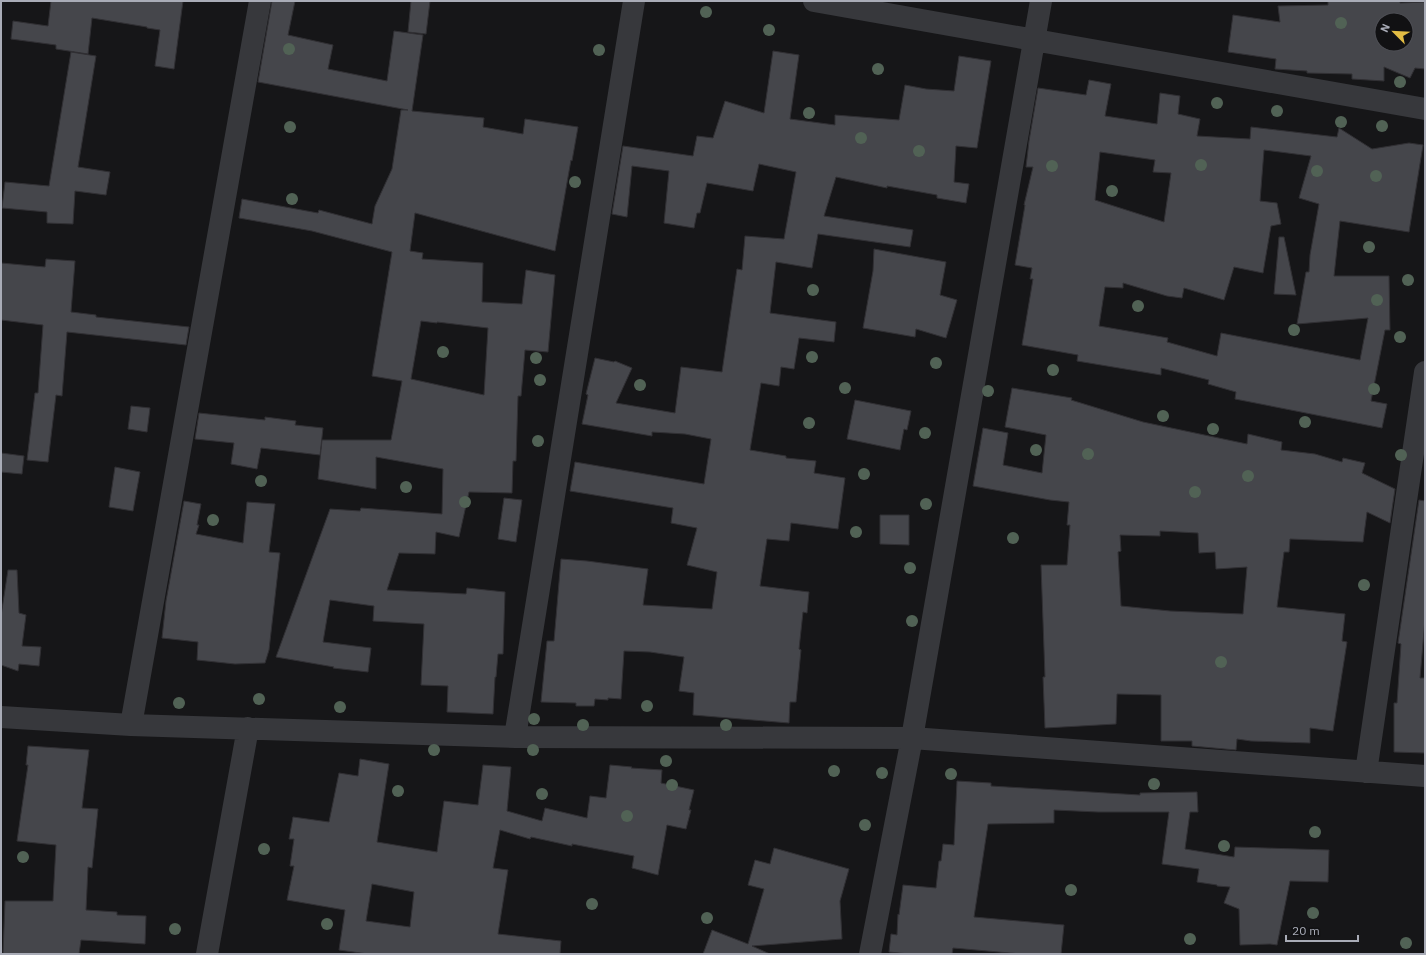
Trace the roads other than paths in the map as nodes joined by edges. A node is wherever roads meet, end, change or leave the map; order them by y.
1 (260, 1) edge
2 (634, 1) edge
3 (814, 1) edge
4 (1041, 1) edge
5 (1035, 40) junction
6 (1425, 109) edge
7 (1425, 372) edge
8 (1, 717) edge
9 (131, 725) junction
10 (248, 728) junction
11 (515, 736) junction
12 (912, 738) junction
13 (1366, 772) junction
14 (1425, 776) edge
15 (207, 954) edge
16 (870, 954) edge

1 - 9 street
2 - 11 street
3 - 5 street
4 - 5 street
5 - 6 street
5 - 12 street
7 - 13 street
8 - 9 street
9 - 10 street
10 - 11 street
10 - 15 street
11 - 12 street
12 - 13 street
12 - 16 street
13 - 14 street

